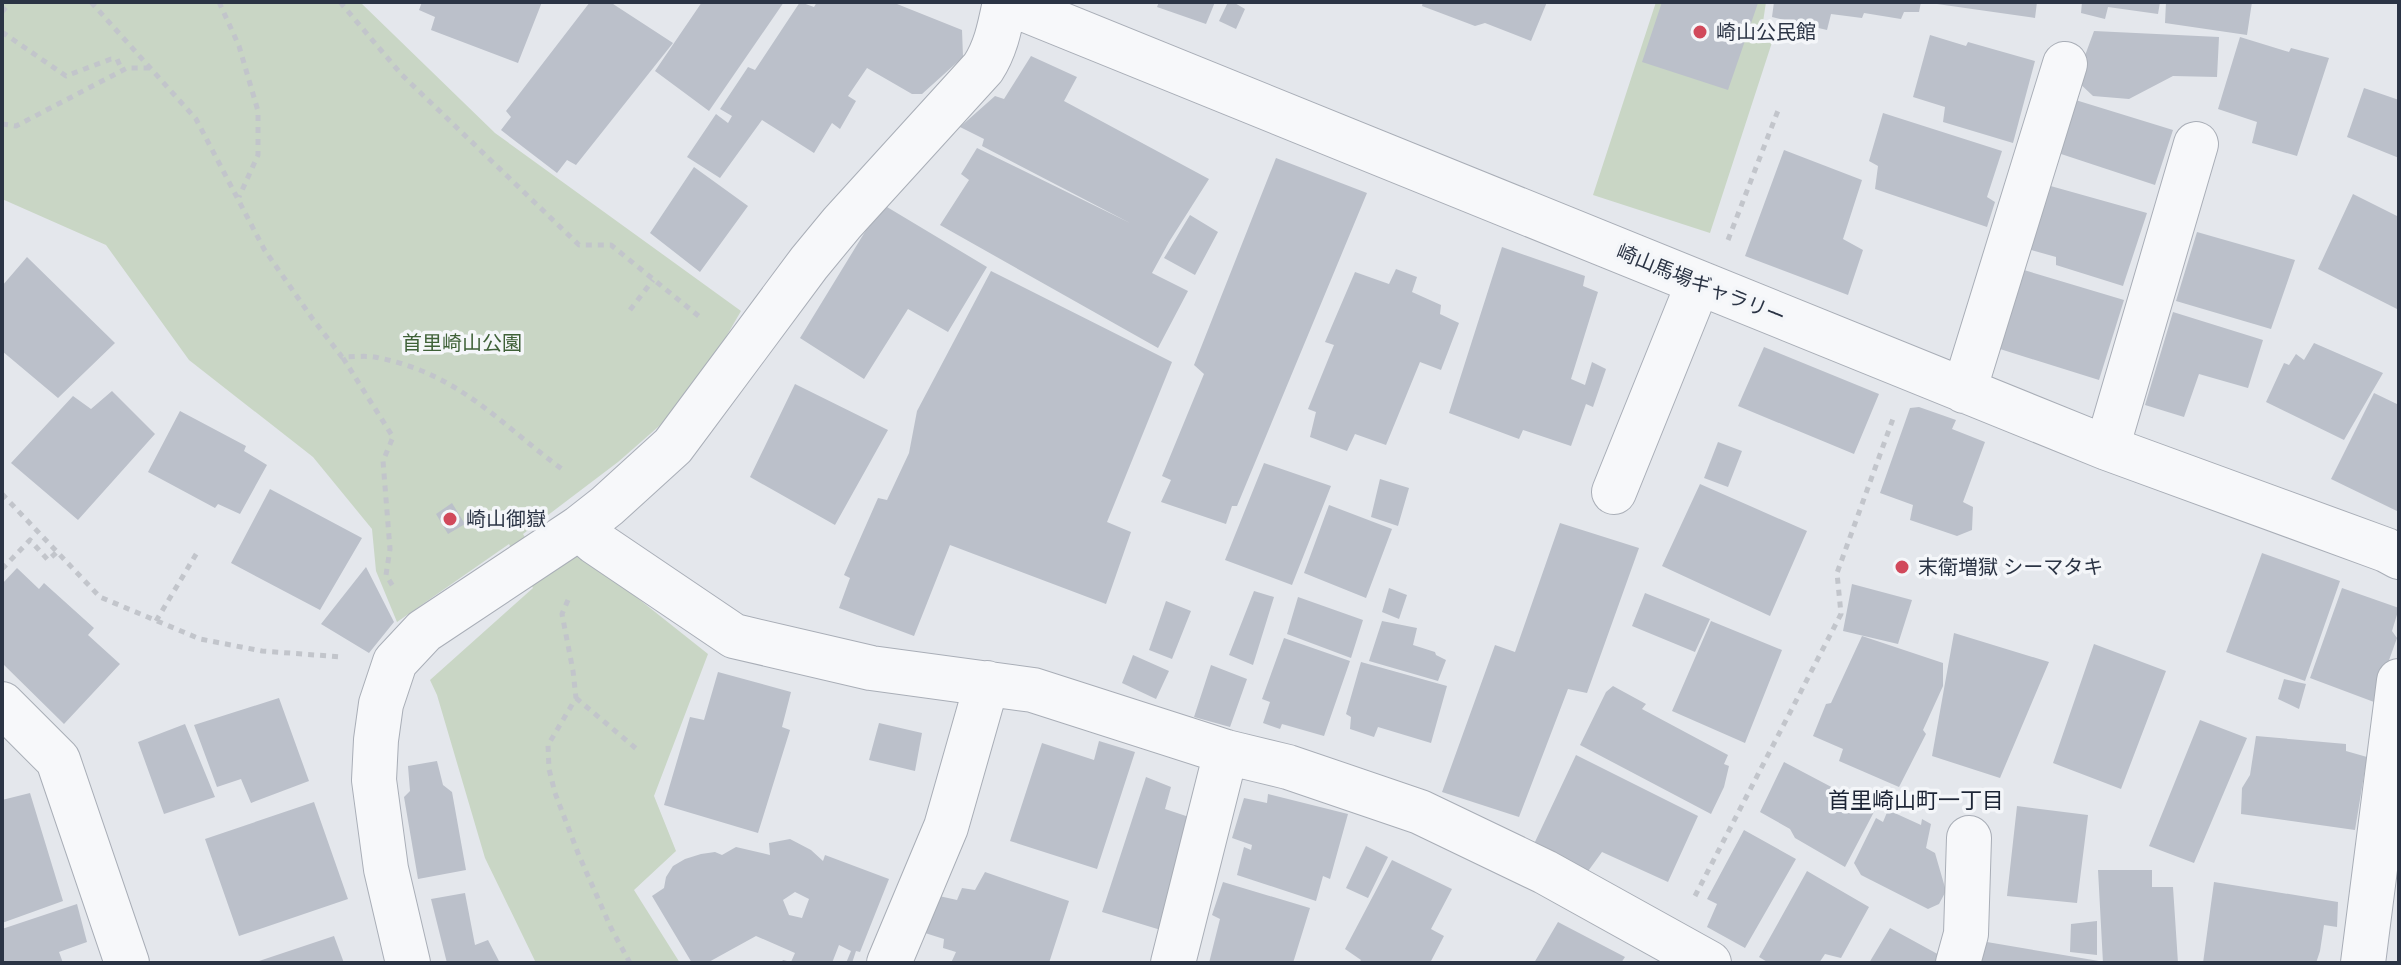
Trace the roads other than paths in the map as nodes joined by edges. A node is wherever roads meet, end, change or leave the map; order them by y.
1 (1006, 2) edge
2 (2065, 64) dead end
3 (2196, 144) dead end
4 (1698, 284) junction
5 (1964, 391) junction
6 (2107, 448) junction
7 (1614, 492) dead end
8 (593, 517) junction
9 (2399, 557) edge
10 (2399, 681) edge
11 (987, 683) junction
12 (2, 704) edge
13 (1226, 752) junction
14 (1969, 838) dead end
15 (127, 963) edge
16 (408, 963) edge
17 (889, 963) edge
18 (1173, 963) edge
19 (1709, 963) edge
20 (1958, 963) edge
21 (2363, 963) edge

1 - 4 street, 崎山馬場ギャラリー
1 - 8 street
2 - 5 street
3 - 6 street
4 - 5 street, 崎山馬場ギャラリー
4 - 7 street
5 - 6 street, 崎山馬場ギャラリー
6 - 9 street, 崎山馬場ギャラリー
8 - 11 street
8 - 16 street
10 - 21 street
11 - 13 street
11 - 17 street
12 - 15 street
13 - 18 street
13 - 19 street
14 - 20 street

